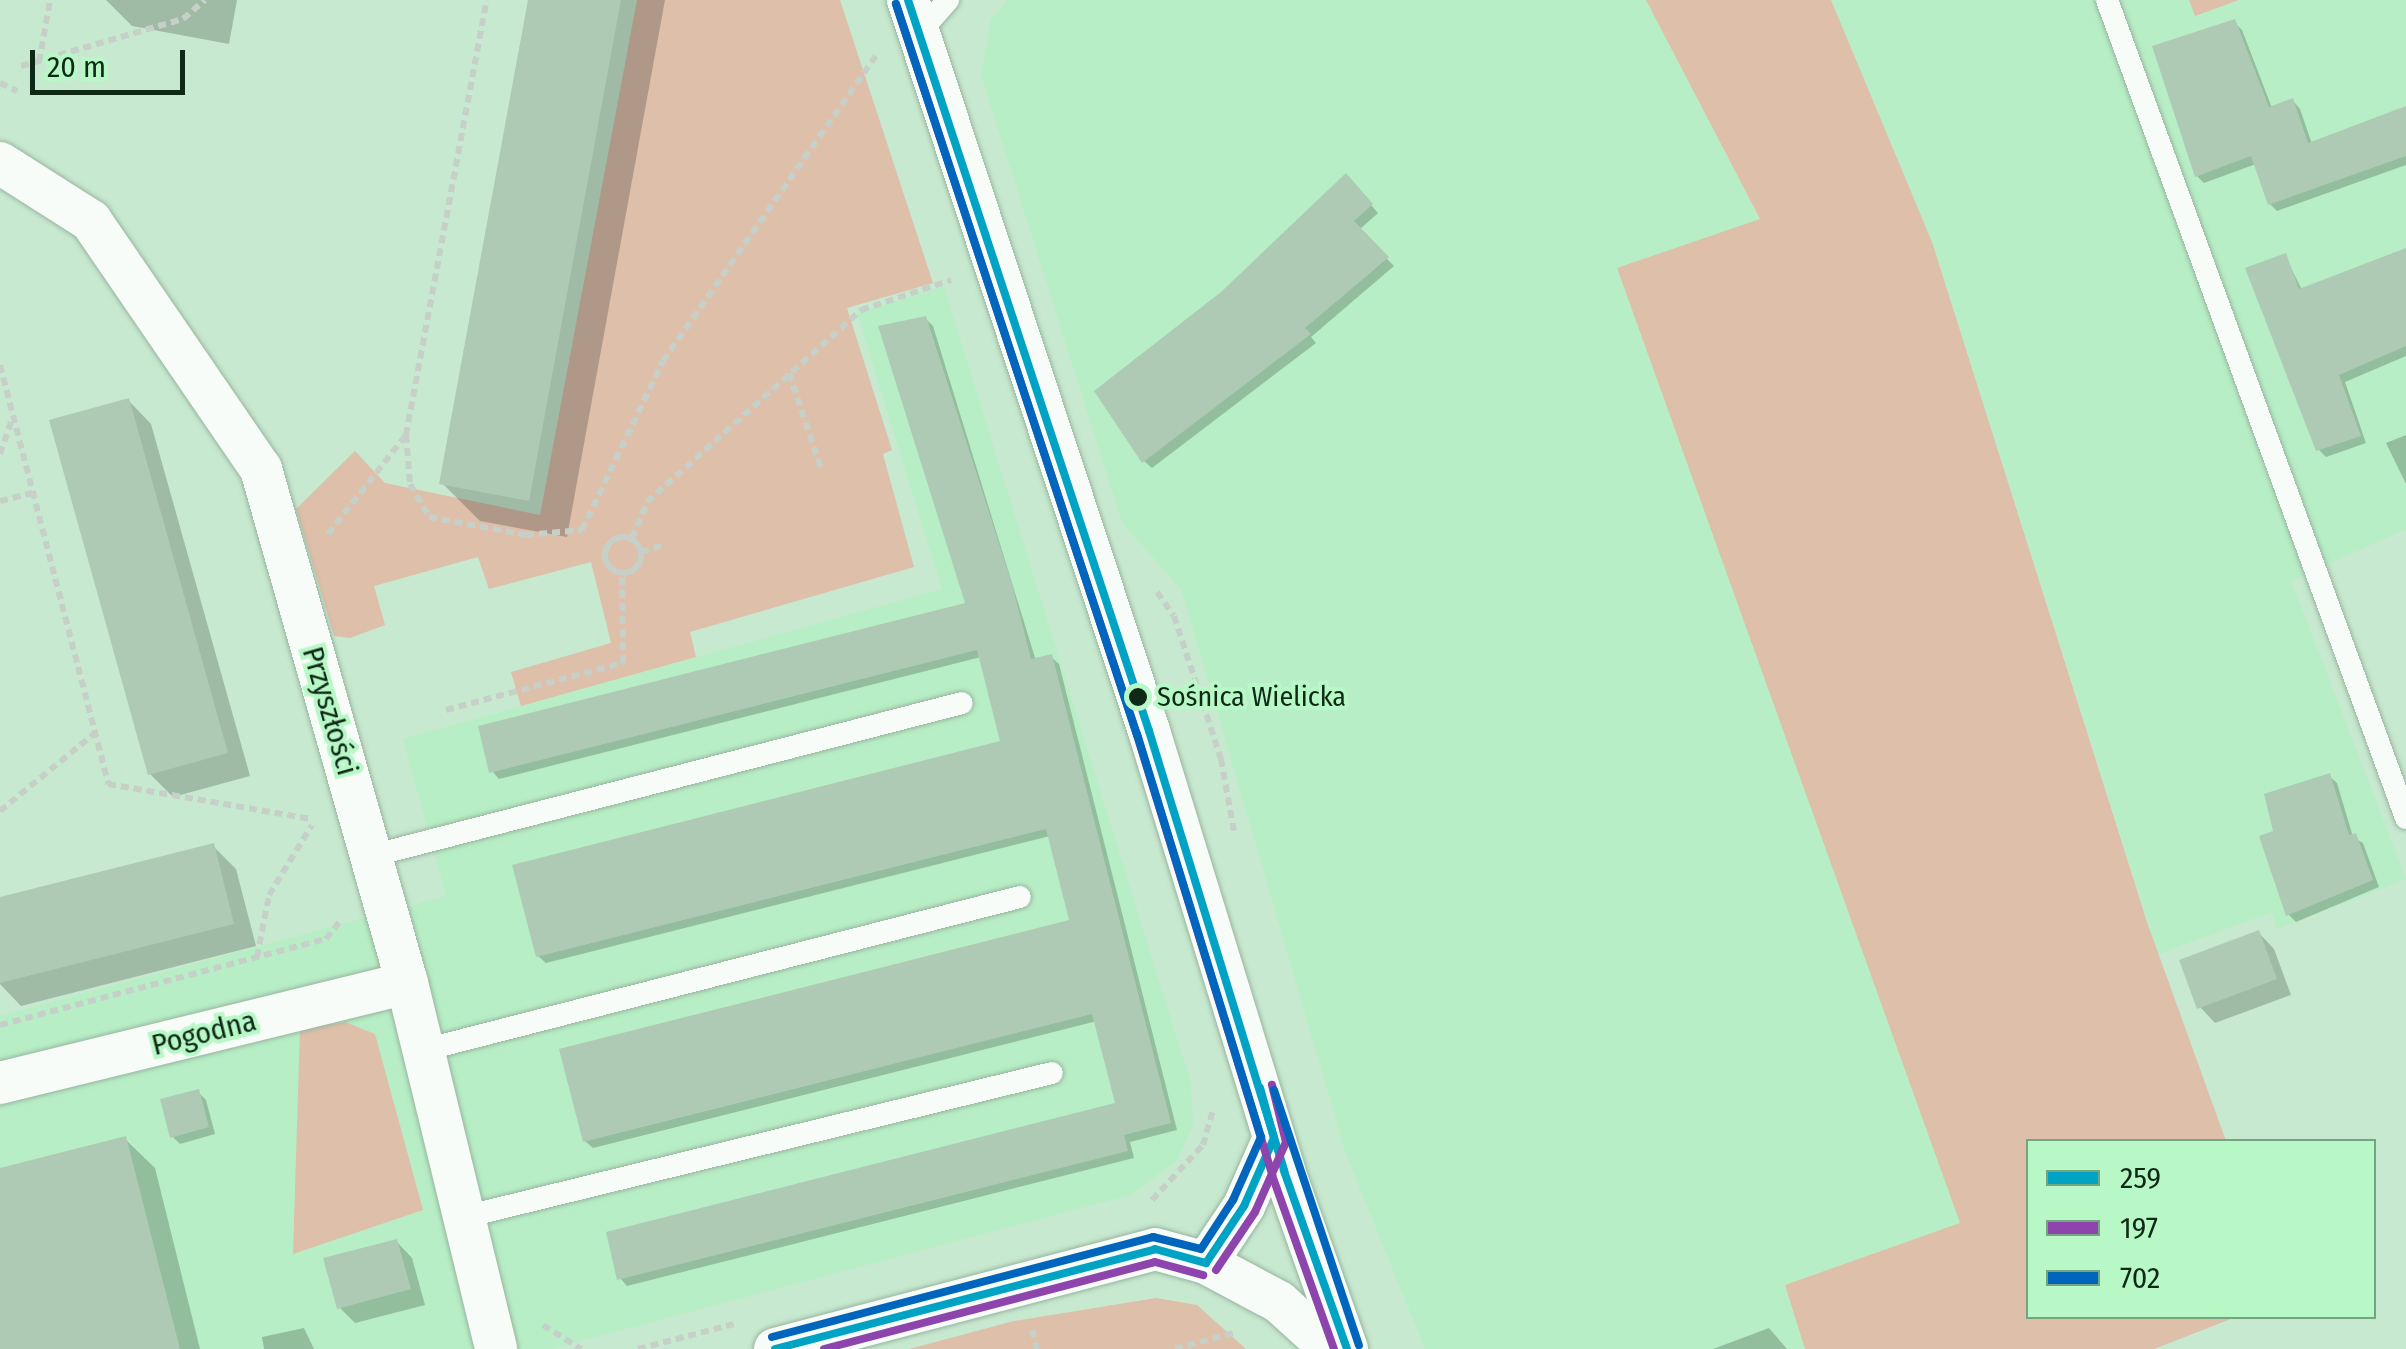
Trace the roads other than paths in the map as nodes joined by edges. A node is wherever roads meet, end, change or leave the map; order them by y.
1 (948, 0) edge
2 (2107, 0) edge
3 (904, 25) edge
4 (0, 163) edge
5 (962, 704) dead end
6 (2406, 818) edge
7 (371, 856) junction
8 (1020, 897) dead end
9 (408, 983) junction
10 (424, 1050) junction
11 (1052, 1073) dead end
12 (0, 1083) edge
13 (1274, 1138) junction
14 (464, 1217) junction
15 (1206, 1263) junction
16 (496, 1349) edge
17 (776, 1349) edge
18 (1331, 1349) edge
19 (1346, 1349) edge

1 - 3 lane
2 - 6 lane
3 - 13 street
4 - 7 street, Przyszłości
5 - 7 lane
7 - 9 street, Przyszłości
8 - 10 lane
9 - 10 street, Przyszłości
9 - 12 street, Pogodna
10 - 14 street, Przyszłości
11 - 14 lane
13 - 15 street
13 - 19 street
14 - 16 street, Przyszłości
15 - 17 street
15 - 18 street

